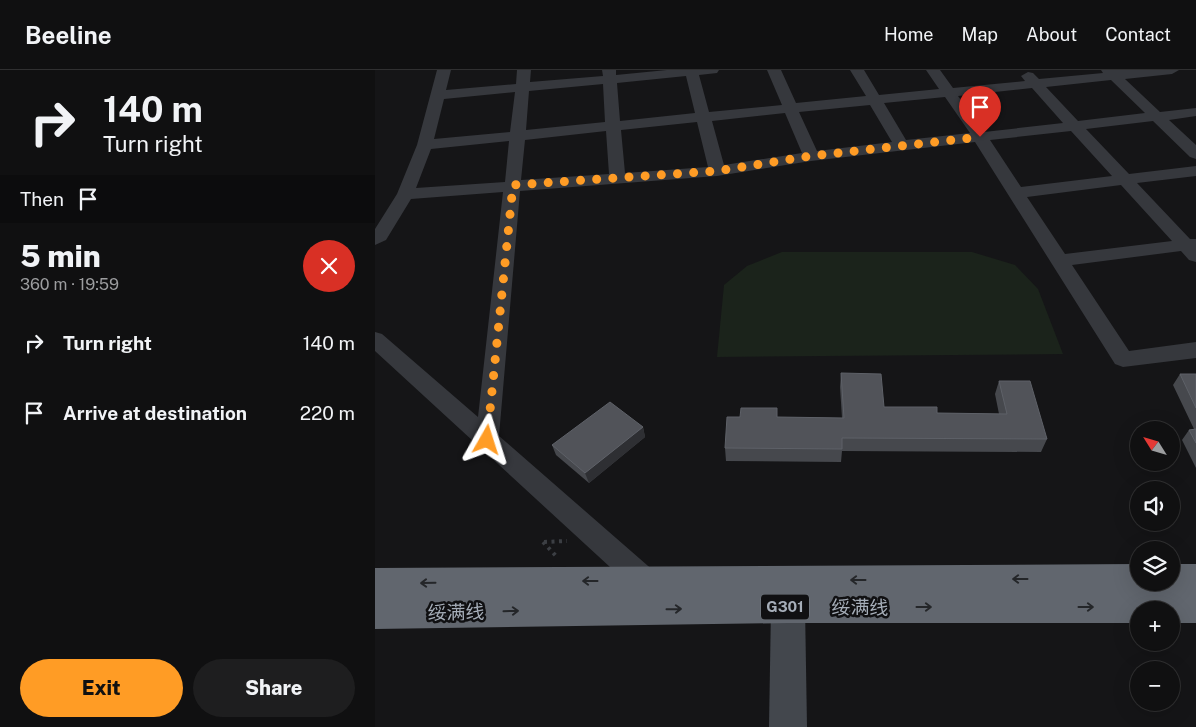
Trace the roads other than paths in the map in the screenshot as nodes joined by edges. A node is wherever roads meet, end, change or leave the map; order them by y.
1 (444, 70) edge
2 (712, 70) edge
3 (774, 70) edge
4 (857, 70) edge
5 (933, 70) edge
6 (1022, 70) edge
7 (1172, 70) edge
8 (691, 71) edge
9 (1111, 73) edge
10 (609, 75) edge
11 (523, 79) edge
12 (1035, 84) junction
13 (949, 92) junction
14 (438, 96) junction
15 (875, 100) junction
16 (791, 108) junction
17 (1196, 112) edge
18 (1157, 116) junction
19 (703, 117) junction
20 (613, 126) junction
21 (1074, 126) junction
22 (518, 136) junction
23 (980, 137) junction
24 (425, 145) junction
25 (902, 146) junction
26 (1196, 154) edge
27 (811, 156) junction
28 (717, 171) junction
29 (1196, 171) edge
30 (617, 177) junction
31 (1125, 180) junction
32 (513, 185) junction
33 (1016, 193) junction
34 (405, 194) junction
35 (375, 239) edge
36 (1192, 248) edge
37 (1060, 261) junction
38 (375, 339) edge
39 (1196, 350) edge
40 (487, 440) junction
41 (1130, 579) edge
42 (1180, 579) edge
43 (1196, 579) edge
44 (645, 581) junction
45 (375, 584) edge
46 (788, 593) junction
47 (1196, 607) edge
48 (375, 613) edge
49 (788, 727) edge

1 - 14 street
2 - 8 street
3 - 16 street
4 - 15 street
5 - 13 street
6 - 12 street
7 - 9 street
8 - 10 street
8 - 19 street
9 - 12 street
9 - 18 street
10 - 11 street
10 - 20 street
11 - 14 street
11 - 22 street
12 - 13 street
12 - 21 street
13 - 15 street
13 - 23 street
14 - 24 street
15 - 16 street
15 - 25 street
16 - 19 street
16 - 27 street
17 - 18 street
18 - 21 street
18 - 26 street
19 - 20 street
19 - 28 street
20 - 22 street
20 - 30 street
21 - 23 street
21 - 31 street
22 - 24 street
22 - 32 street
23 - 25 street
23 - 33 street
24 - 34 street
25 - 27 street
27 - 28 street
28 - 30 street
29 - 31 street
30 - 32 street
31 - 33 street
31 - 36 street
32 - 34 street
32 - 40 street
33 - 37 street
34 - 35 street
36 - 37 street
37 - 39 street
38 - 40 street
40 - 44 street
41 -> 46 highway, 绥满线 / G301
42 - 43 highway
44 -> 45 highway, 绥满线 / G301
44 - 46 highway, 绥满线 / G301
46 -> 47 highway, 绥满线 / G301
48 -> 46 highway, 绥满线 / G301
46 - 49 street

